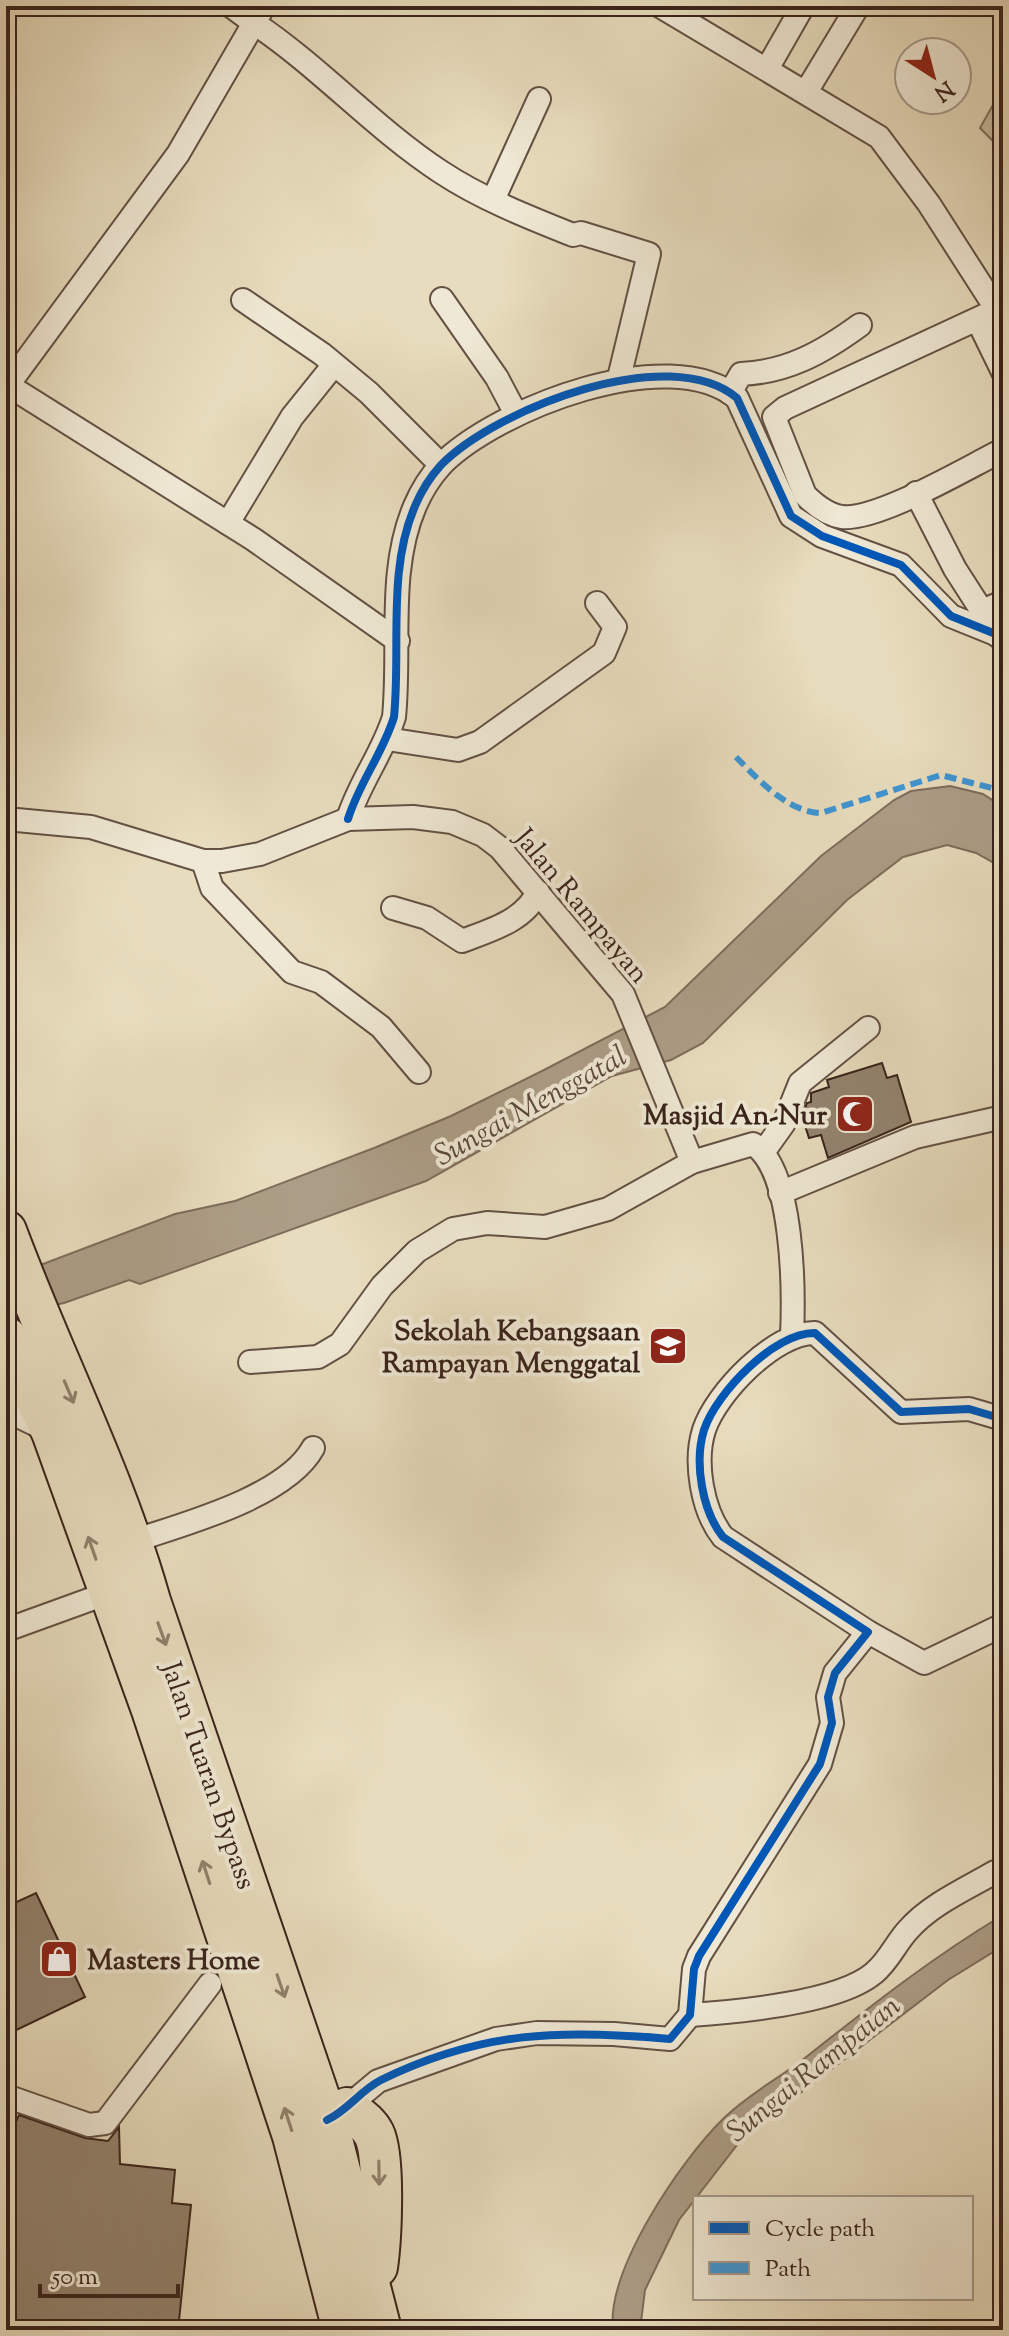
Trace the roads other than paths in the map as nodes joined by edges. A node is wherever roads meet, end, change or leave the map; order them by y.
1 (231, 6) edge
2 (660, 6) edge
3 (803, 6) edge
4 (858, 6) edge
5 (259, 14) edge
6 (767, 69) junction
7 (806, 92) junction
8 (539, 99) dead end
9 (493, 200) junction
10 (442, 299) dead end
11 (243, 300) dead end
12 (993, 312) edge
13 (860, 325) dead end
14 (333, 366) junction
15 (1003, 372) edge
16 (619, 378) junction
17 (7, 384) edge
18 (730, 393) junction
19 (516, 414) junction
20 (1003, 450) edge
21 (441, 465) junction
22 (916, 493) junction
23 (228, 523) junction
24 (597, 603) dead end
25 (993, 606) edge
26 (1001, 637) edge
27 (398, 641) junction
28 (387, 739) junction
29 (6, 819) edge
30 (348, 819) junction
31 (203, 861) junction
32 (538, 892) junction
33 (393, 908) dead end
34 (868, 1028) dead end
35 (419, 1072) dead end
36 (1003, 1117) edge
37 (764, 1151) junction
38 (692, 1162) junction
39 (780, 1193) junction
40 (6, 1231) edge
41 (22, 1329) edge
42 (792, 1336) junction
43 (250, 1362) dead end
44 (6, 1410) edge
45 (1003, 1419) edge
46 (52, 1432) junction
47 (313, 1448) dead end
48 (133, 1541) junction
49 (108, 1593) junction
50 (1003, 1625) edge
51 (6, 1630) edge
52 (868, 1632) junction
53 (995, 1872) dead end
54 (255, 1909) junction
55 (215, 1969) junction
56 (690, 2015) junction
57 (6, 2096) edge
58 (337, 2114) junction
59 (371, 2319) edge
60 (343, 2330) edge

1 - 5 street
2 - 6 street
3 - 6 street
4 - 7 street
5 - 9 street
5 - 17 street
6 - 7 street
7 - 12 street
8 - 9 street
9 - 16 street
10 - 19 street
11 - 14 street
12 - 15 street
12 - 22 street
13 - 18 street
14 - 21 street
14 - 23 street
16 - 18 street
16 - 19 street
17 - 23 street
18 - 26 street
19 - 21 street
20 - 22 street
21 - 27 street
22 - 25 street
23 - 27 street
24 - 28 street
25 - 26 street
27 - 28 street
28 - 30 street
29 - 31 street, Jalan Rampayan
30 - 31 street, Jalan Rampayan
30 - 32 street, Jalan Rampayan
31 - 35 street
32 - 33 street
32 - 38 street, Jalan Rampayan
34 - 37 street
36 - 39 street
37 - 38 street
37 - 39 street
38 - 43 street
39 - 42 street
40 - 41 highway, Jalan Tuaran Bypass
41 - 46 highway, Jalan Tuaran Bypass
41 -> 48 highway, Jalan Tuaran Bypass
42 - 45 street
42 - 52 street
44 - 46 street
49 -> 46 highway, Jalan Tuaran Bypass
47 - 48 street
48 -> 54 highway, Jalan Tuaran Bypass
49 - 51 street
55 -> 49 highway, Jalan Tuaran Bypass
50 - 52 street
52 - 56 street
53 - 56 street
54 - 55 highway
54 -> 58 highway, Jalan Tuaran Bypass
55 - 57 street
60 -> 55 highway, Jalan Tuaran Bypass
56 - 58 street
58 - 59 highway
58 -> 59 highway

